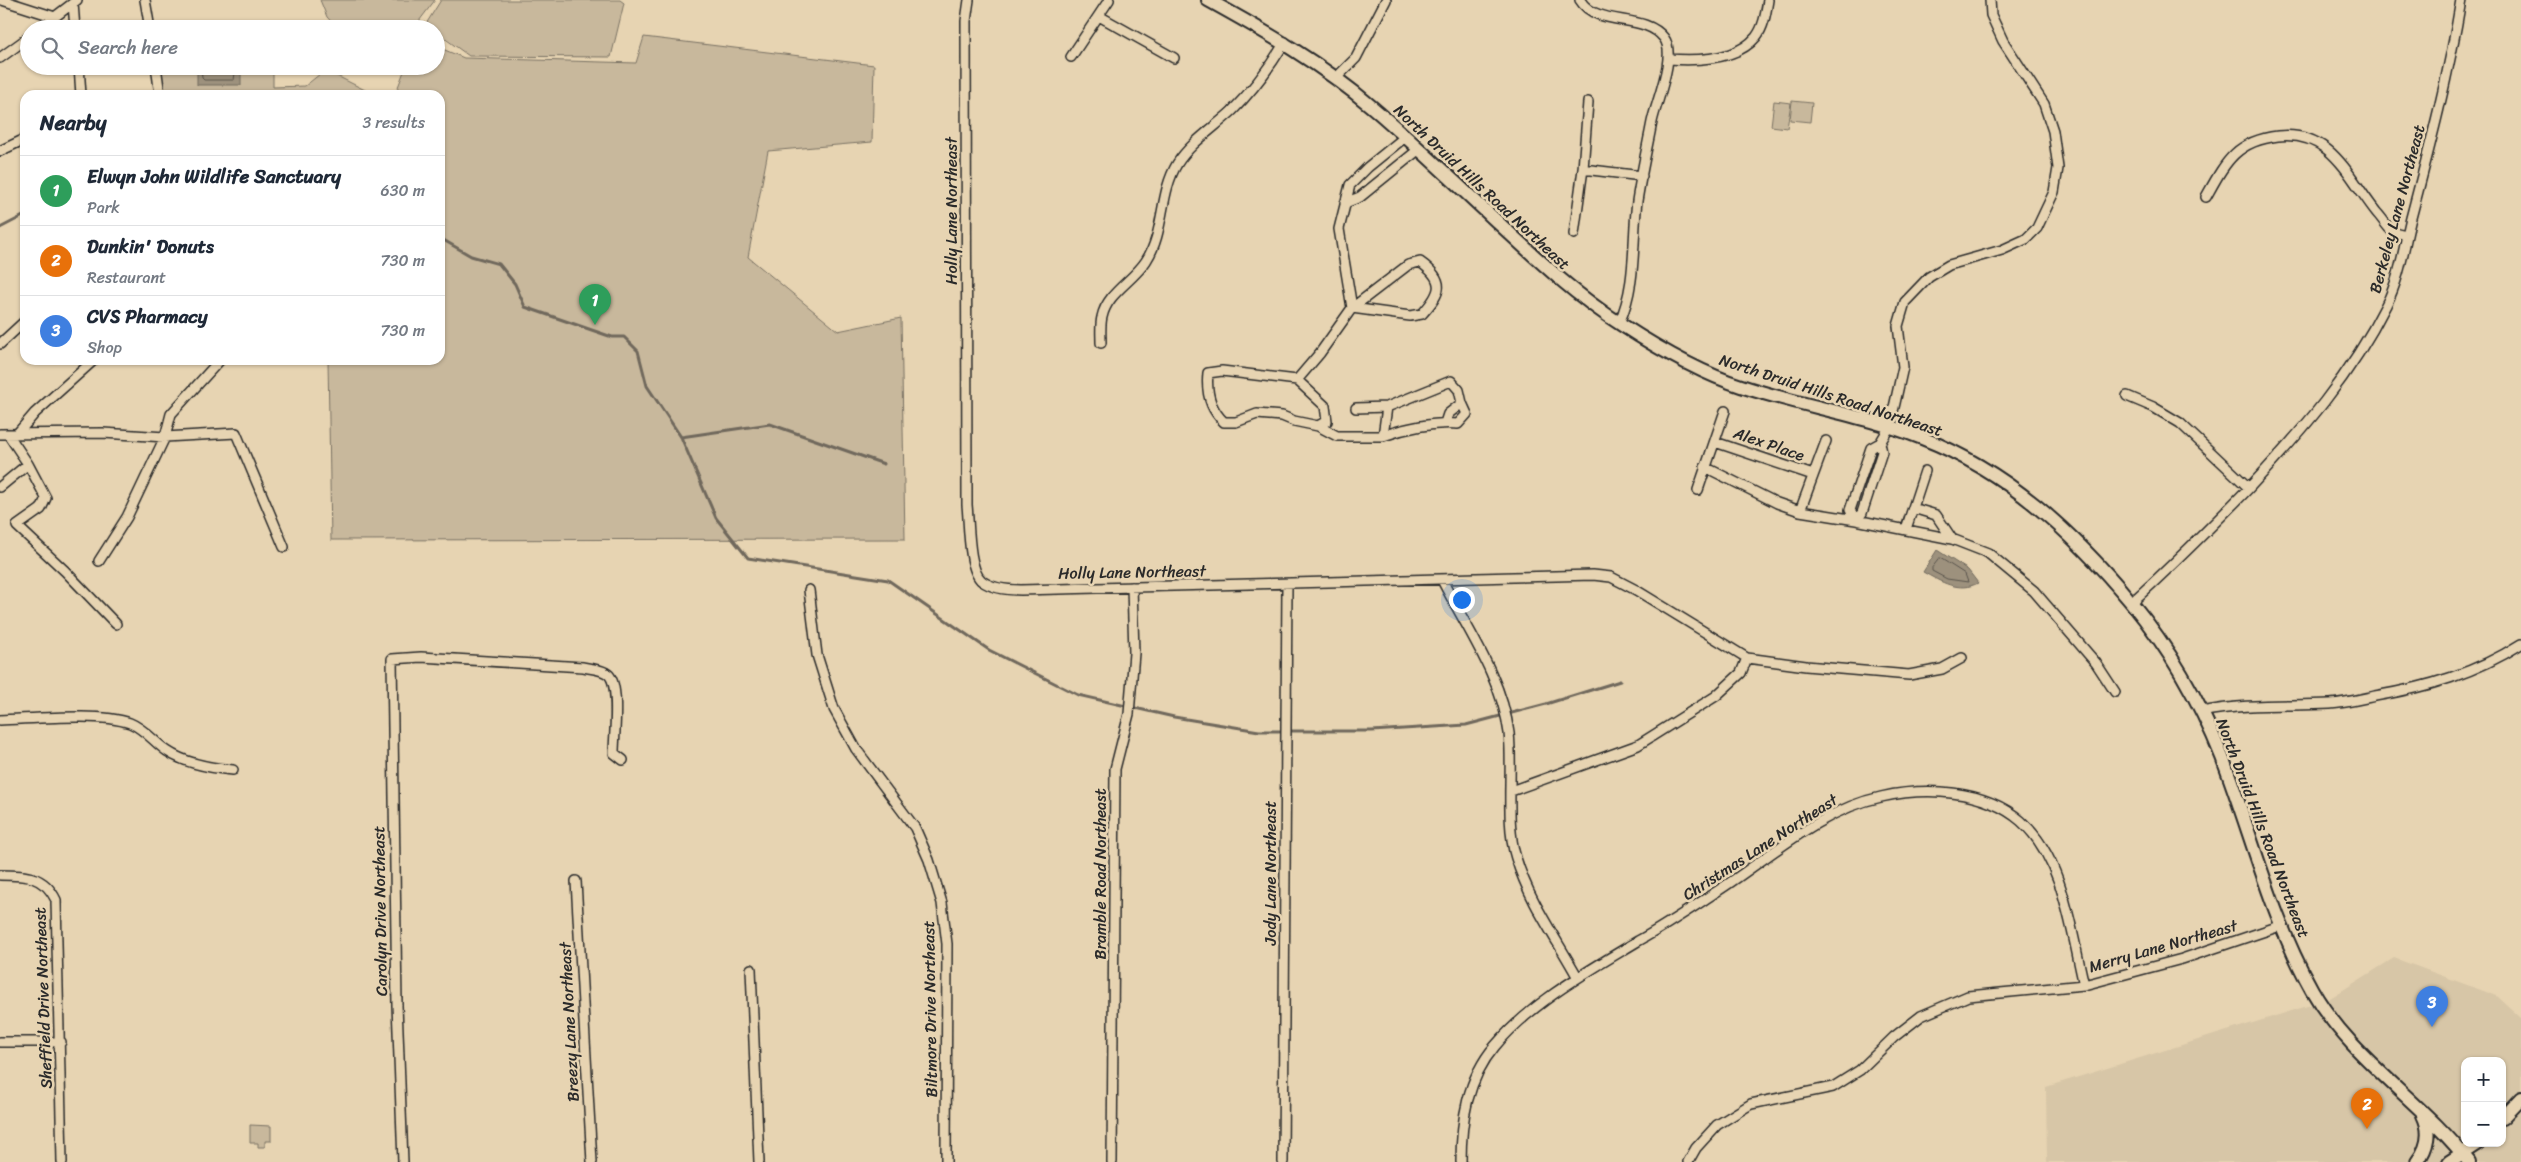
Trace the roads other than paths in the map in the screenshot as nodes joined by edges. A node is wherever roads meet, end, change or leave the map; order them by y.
1 (2, 0) edge
2 (145, 0) edge
3 (969, 0) edge
4 (1109, 0) edge
5 (1208, 0) edge
6 (1386, 0) edge
7 (1580, 0) edge
8 (1768, 0) edge
9 (1990, 0) edge
10 (2461, 0) edge
11 (75, 1) edge
12 (1098, 16) junction
13 (55, 17) junction
14 (51, 20) edge
15 (75, 20) edge
16 (148, 20) edge
17 (1285, 42) junction
18 (20, 44) edge
19 (1071, 57) dead end
20 (0, 58) edge
21 (1174, 58) dead end
22 (1669, 58) junction
23 (79, 75) edge
24 (157, 75) edge
25 (1336, 78) junction
26 (80, 90) edge
27 (159, 90) edge
28 (1588, 102) dead end
29 (1405, 137) junction
30 (20, 141) edge
31 (1418, 150) junction
32 (0, 151) edge
33 (1583, 169) junction
34 (1642, 176) junction
35 (2206, 197) dead end
36 (1345, 204) junction
37 (1574, 234) dead end
38 (2407, 235) junction
39 (1352, 308) junction
40 (1619, 323) junction
41 (20, 326) edge
42 (1101, 343) dead end
43 (0, 344) edge
44 (88, 365) edge
45 (215, 365) edge
46 (1297, 380) junction
47 (2128, 396) dead end
48 (1462, 403) junction
49 (1387, 407) junction
50 (1356, 408) dead end
51 (1725, 411) dead end
52 (1445, 423) junction
53 (1318, 426) junction
54 (1889, 428) junction
55 (9, 434) edge
56 (1383, 436) junction
57 (165, 437) junction
58 (1826, 441) dead end
59 (1715, 442) junction
60 (1880, 443) junction
61 (28, 464) junction
62 (1705, 467) junction
63 (1925, 471) dead end
64 (1813, 475) junction
65 (1861, 478) junction
66 (1872, 482) junction
67 (0, 487) edge
68 (2248, 488) junction
69 (1698, 490) dead end
70 (1913, 508) junction
71 (1800, 512) junction
72 (1856, 520) junction
73 (1906, 529) junction
74 (1952, 539) junction
75 (284, 547) dead end
76 (99, 561) dead end
77 (1442, 580) junction
78 (1287, 584) junction
79 (1132, 587) junction
80 (809, 590) dead end
81 (2132, 603) junction
82 (116, 624) dead end
83 (2521, 644) edge
84 (1747, 658) junction
85 (1962, 658) dead end
86 (2115, 692) dead end
87 (2201, 712) junction
88 (0, 720) edge
89 (623, 760) dead end
90 (233, 770) dead end
91 (1511, 791) junction
92 (0, 875) edge
93 (576, 881) dead end
94 (2280, 926) junction
95 (751, 969) dead end
96 (1577, 976) junction
97 (2084, 985) junction
98 (0, 1042) edge
99 (61, 1042) junction
100 (2521, 1098) edge
101 (2422, 1112) junction
102 (2506, 1114) edge
103 (2475, 1147) edge
104 (2466, 1158) edge
105 (62, 1162) edge
106 (403, 1162) edge
107 (592, 1162) edge
108 (759, 1162) edge
109 (946, 1162) edge
110 (1112, 1162) edge
111 (1283, 1162) edge
112 (1461, 1162) edge
113 (1688, 1162) edge
114 (2417, 1162) edge
115 (2449, 1162) edge

1 - 13 street
2 - 16 street
3 - 79 street, Holly Lane Northeast
4 - 12 street
5 - 17 main road, North Druid Hills Road Northeast
6 - 25 street
7 - 22 street
8 - 22 street
9 - 54 street
10 - 38 street, Berkeley Lane Northeast
11 - 13 street
11 - 15 street
12 - 19 street
12 - 21 street
13 - 14 street
17 - 25 main road, North Druid Hills Road Northeast
17 - 42 street
18 - 20 street
22 - 34 street
23 - 26 street
24 - 27 street
25 - 29 main road, North Druid Hills Road Northeast
28 - 33 street
29 - 31 main road, North Druid Hills Road Northeast
29 - 36 street
30 - 32 street
31 - 36 street
31 - 40 main road, North Druid Hills Road Northeast
33 - 34 street
33 - 37 street
34 - 40 street
35 - 38 street
36 - 39 street
38 - 68 street, Berkeley Lane Northeast
39 - 39 street
39 - 46 street
40 - 54 main road, North Druid Hills Road Northeast
41 - 43 street
44 - 55 street
45 - 57 street
46 - 53 street
46 - 53 street
47 - 68 street
48 - 49 street
48 - 52 street
48 - 52 street
49 - 50 street
49 - 56 street
51 - 59 street
52 - 56 street
53 - 56 street
54 - 60 street
54 - 81 main road, North Druid Hills Road Northeast
55 - 57 street
55 - 61 street
57 - 75 street
57 - 76 street
58 - 64 street
59 - 62 street
59 - 64 street, Alex Place
60 - 65 street
60 - 66 street
61 - 67 street
61 - 82 street
62 - 69 street
62 - 71 street
63 - 70 street
64 - 71 street
65 - 66 street
65 - 72 street
66 - 72 street
68 - 81 street, Berkeley Lane Northeast
70 - 73 street
70 - 74 street
71 - 72 street
72 - 73 street
73 - 74 street
74 - 86 street
77 - 78 street, Holly Lane Northeast
77 - 84 street, Holly Lane Northeast
77 - 91 street
78 - 79 street, Holly Lane Northeast
78 - 111 street, Jody Lane Northeast
79 - 110 street, Bramble Road Northeast
80 - 109 street, Biltmore Drive Northeast
81 - 87 main road, North Druid Hills Road Northeast
83 - 87 street
84 - 85 street
84 - 91 street
87 - 94 main road, North Druid Hills Road Northeast
88 - 90 street
89 - 106 street, Carolyn Drive Northeast
91 - 96 street
92 - 99 street, Sheffield Drive Northeast
93 - 107 street, Breezy Lane Northeast
94 - 97 street, Merry Lane Northeast
94 - 101 main road, North Druid Hills Road Northeast
95 - 108 street
96 - 97 street, Christmas Lane Northeast
96 - 112 street, Christmas Lane Northeast
97 - 113 street, Merry Lane Northeast
98 - 99 street
99 - 105 street, Sheffield Drive Northeast
100 - 102 main road
101 - 104 main road, North Druid Hills Road Northeast
101 - 114 main road
103 - 104 main road
104 - 115 main road

